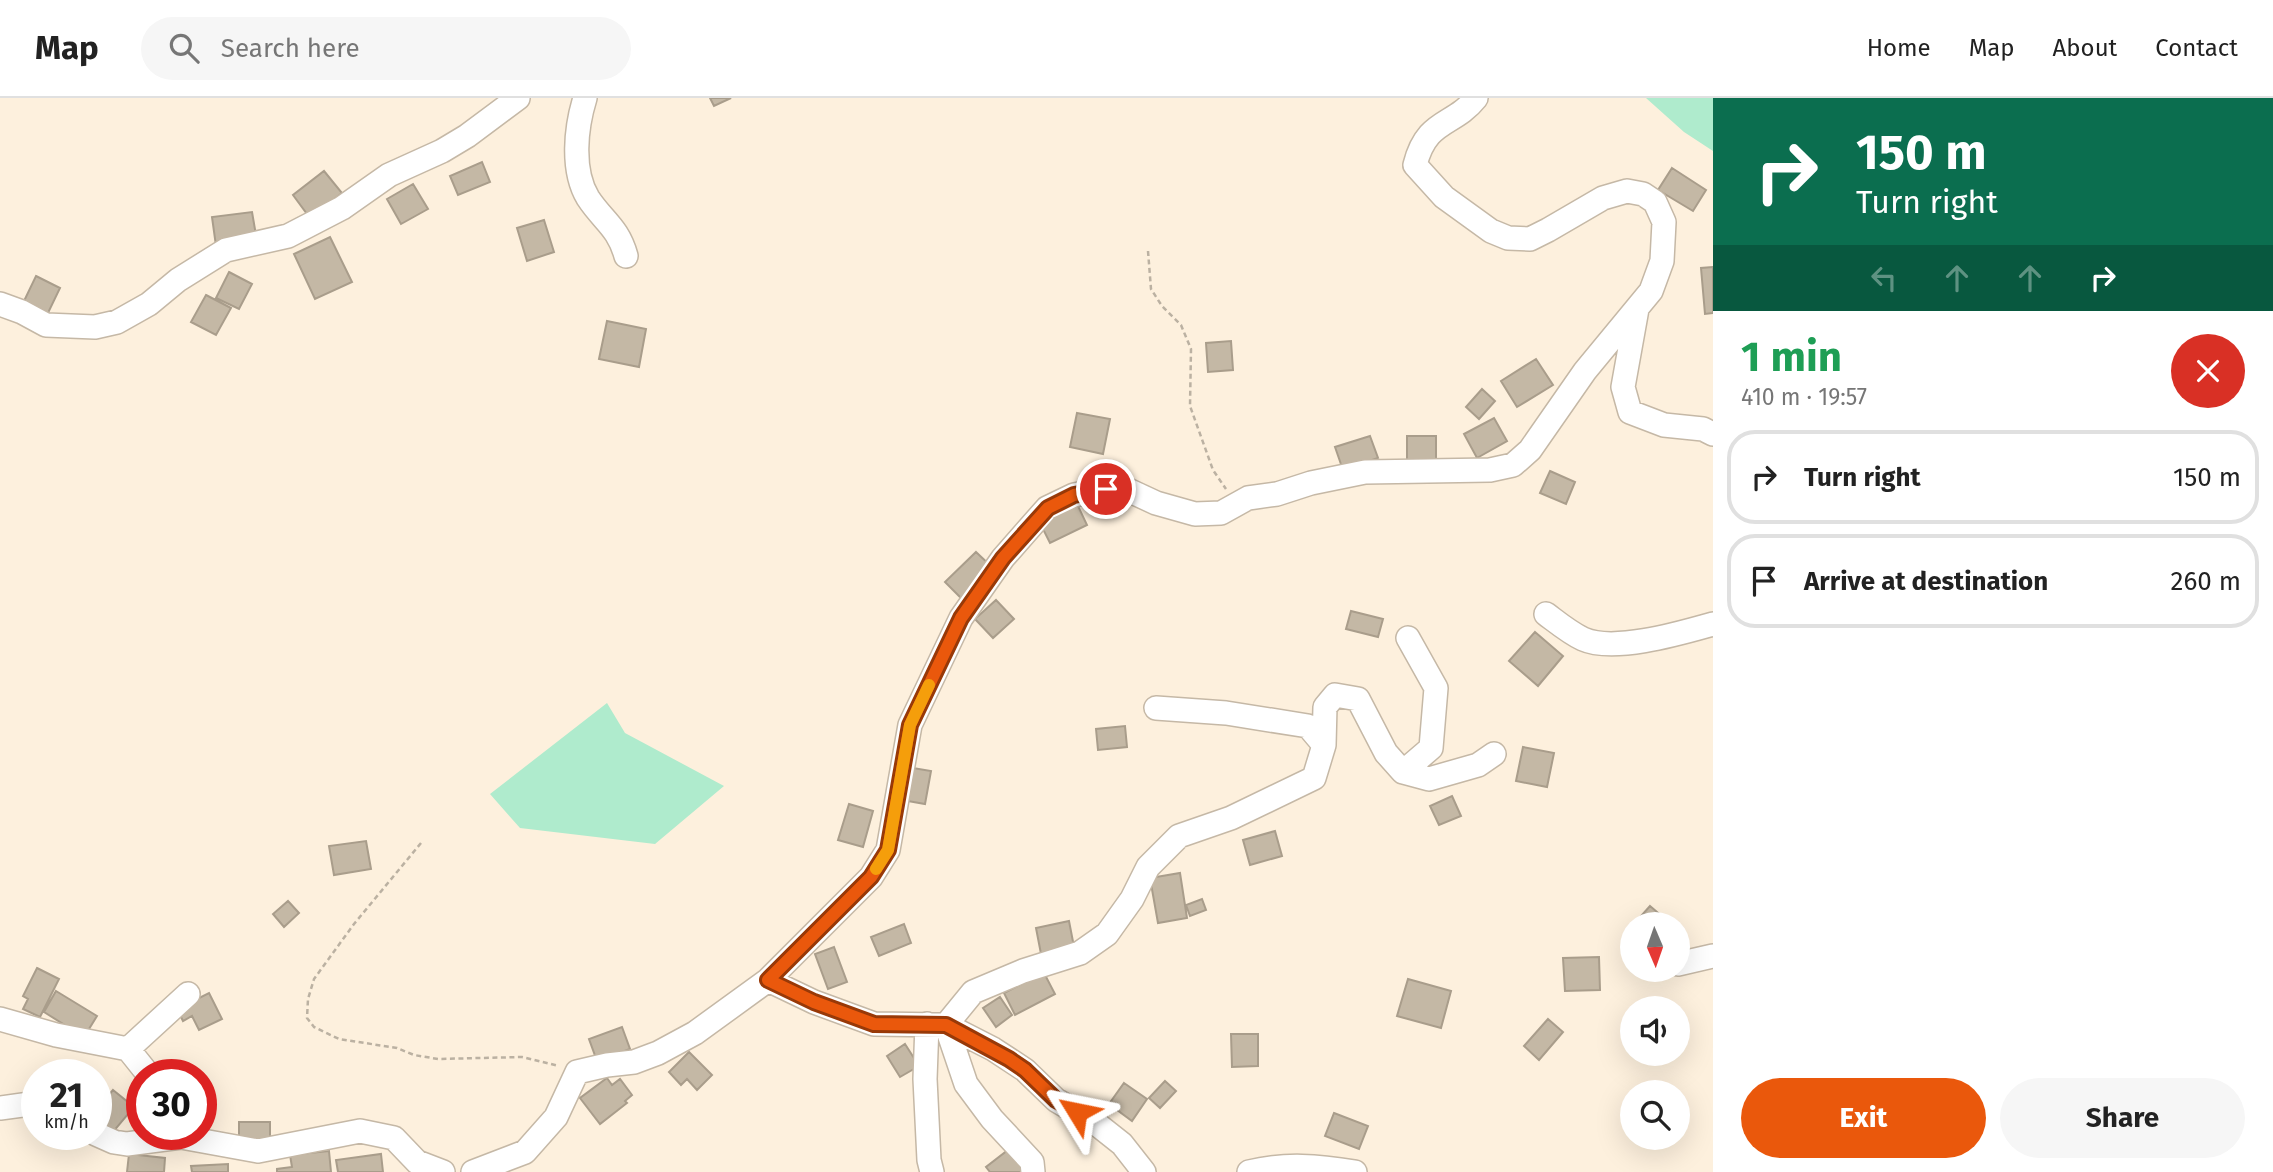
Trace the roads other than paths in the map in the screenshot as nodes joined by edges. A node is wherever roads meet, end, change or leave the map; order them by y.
1 (518, 98) edge
2 (585, 98) edge
3 (1476, 98) edge
4 (625, 256) dead end
5 (0, 304) edge
6 (1638, 306) junction
7 (1713, 434) edge
8 (1546, 614) dead end
9 (1713, 624) edge
10 (1408, 638) dead end
11 (1156, 708) dead end
12 (1324, 745) junction
13 (1494, 754) dead end
14 (1403, 772) junction
15 (1713, 956) edge
16 (1690, 961) edge
17 (768, 980) junction
18 (188, 995) dead end
19 (0, 1019) edge
20 (937, 1025) junction
21 (128, 1049) junction
22 (137, 1059) edge
23 (21, 1105) edge
24 (0, 1108) edge
25 (217, 1143) edge
26 (443, 1172) edge
27 (472, 1172) edge
28 (932, 1172) edge
29 (1033, 1172) edge
30 (1144, 1172) edge
31 (1249, 1172) edge
32 (1355, 1172) edge

1 - 5 street
2 - 4 street
3 - 6 street
6 - 7 street
6 - 17 street
8 - 9 street
10 - 14 street
11 - 12 street
12 - 14 street
12 - 20 street
13 - 14 street
15 - 16 street
17 - 20 street
17 - 27 street
18 - 21 street
19 - 21 street
20 - 28 street
20 - 29 street
20 - 30 street
21 - 22 street
23 - 24 street
25 - 26 street
31 - 32 street

